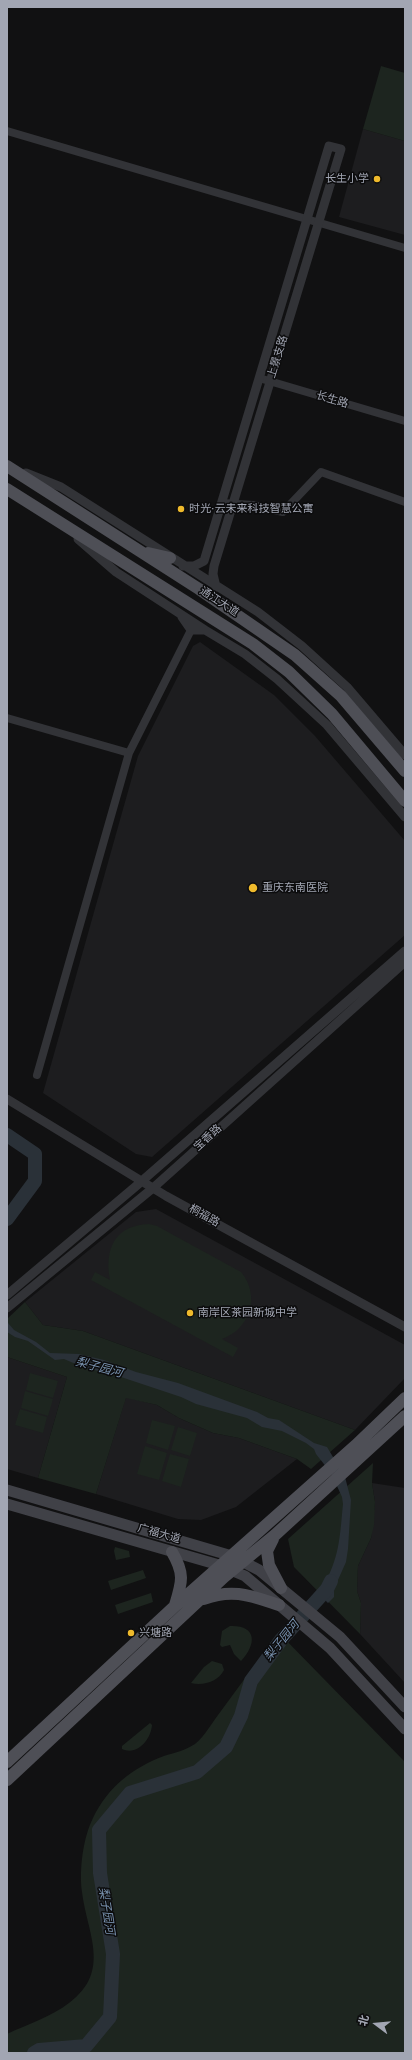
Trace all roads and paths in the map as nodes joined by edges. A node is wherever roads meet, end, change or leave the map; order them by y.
1 (7, 130) edge
2 (307, 219) junction
3 (319, 223) junction
4 (405, 248) edge
5 (260, 378) junction
6 (270, 381) junction
7 (405, 421) edge
8 (7, 466) edge
9 (7, 489) edge
10 (405, 502) edge
11 (222, 503) junction
12 (233, 504) junction
13 (64, 527) junction
14 (140, 551) junction
15 (170, 558) junction
16 (183, 566) junction
17 (216, 587) junction
18 (179, 613) junction
19 (191, 630) junction
20 (205, 630) junction
21 (7, 718) edge
22 (129, 753) junction
23 (405, 755) edge
24 (405, 771) edge
25 (405, 801) edge
26 (405, 817) edge
27 (405, 951) edge
28 (405, 962) edge
29 (37, 1075) dead end
30 (7, 1099) edge
31 (142, 1181) junction
32 (153, 1188) junction
33 (30, 1281) junction
34 (7, 1295) edge
35 (7, 1308) edge
36 (405, 1327) edge
37 (405, 1398) edge
38 (405, 1416) edge
39 (7, 1490) edge
40 (7, 1504) edge
41 (275, 1535) junction
42 (172, 1552) junction
43 (232, 1556) junction
44 (244, 1561) junction
45 (219, 1565) junction
46 (233, 1570) junction
47 (281, 1588) junction
48 (201, 1600) junction
49 (279, 1605) junction
50 (175, 1606) junction
51 (405, 1707) edge
52 (405, 1729) edge
53 (7, 1762) edge
54 (7, 1780) edge

1 - 2 street
2 - 3 street
2 - 3 street, 上景支路
2 - 5 street, 上景支路
3 - 4 street
3 - 6 street, 上景支路
5 - 6 street, 长生路
5 - 11 street, 上景支路
6 - 7 street, 长生路
6 - 12 street, 上景支路
8 - 14 main road, 通江大道
8 - 15 street, 通江大道
9 - 13 main road, 通江大道
10 - 12 street
11 - 12 street
11 - 16 street, 上景支路
12 - 17 street, 上景支路
13 - 18 street, 通江大道
13 - 25 main road, 通江大道
14 - 15 main road
14 - 24 main road, 通江大道
15 - 16 street, 通江大道
16 - 17 street, 通江大道
17 - 23 street, 通江大道
18 - 19 street
18 - 20 street, 通江大道
19 - 20 street
19 - 22 street
20 - 26 street, 通江大道
21 - 22 street
22 - 29 street
27 - 31 street, 宝香路
28 - 32 street, 宝香路
30 - 31 street, 桐福路
31 - 32 street, 桐福路
31 - 33 street, 宝香路
32 - 33 street, 宝香路
32 - 36 street, 桐福路
33 - 34 street, 宝香路
33 - 35 street, 宝香路
37 - 43 main road
38 - 41 main road
39 - 43 main road, 广福大道
40 - 42 main road, 广福大道
41 - 44 main road
41 - 47 main road
42 - 45 main road, 广福大道
42 - 50 main road
43 - 44 main road, 广福大道
43 - 45 main road
44 - 46 main road
44 - 47 main road, 广福大道
45 - 46 main road, 广福大道
45 - 50 main road
46 - 48 main road
46 - 49 main road, 广福大道
47 - 51 main road, 广福大道
48 - 49 main road
48 - 54 main road
49 - 52 main road, 广福大道
50 - 53 main road

